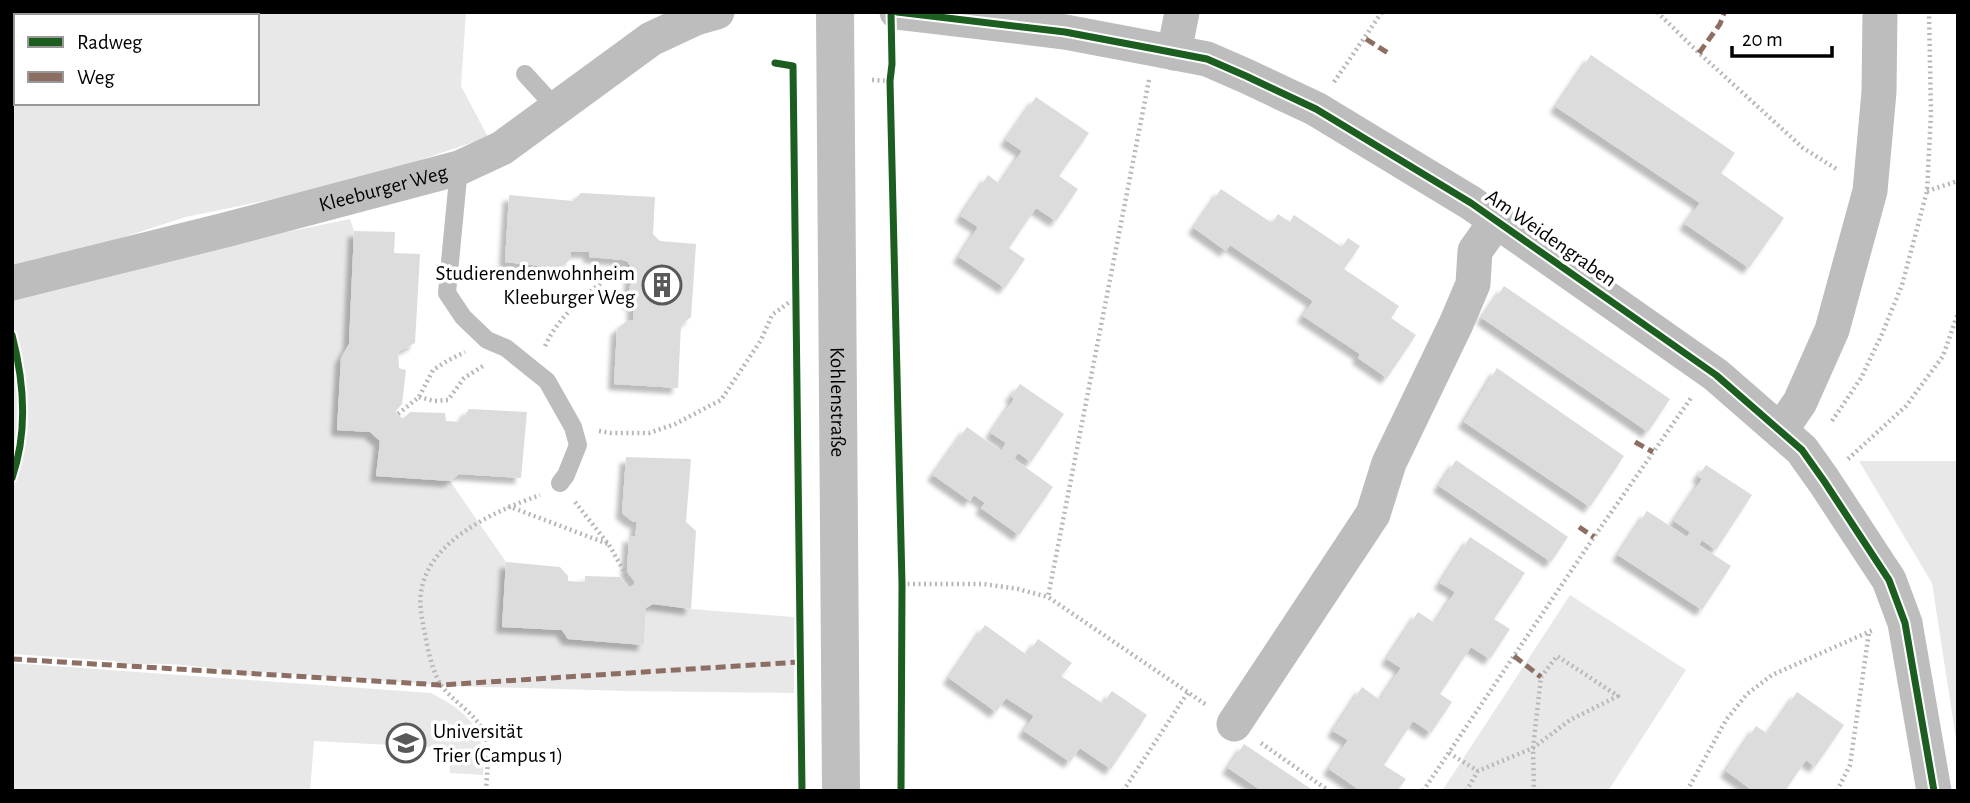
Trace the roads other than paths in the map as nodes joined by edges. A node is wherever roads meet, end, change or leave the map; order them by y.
1 (717, 12) edge
2 (835, 12) edge
3 (897, 12) edge
4 (1182, 12) edge
5 (1880, 12) edge
6 (1164, 51) junction
7 (525, 74) dead end
8 (556, 108) junction
9 (459, 167) junction
10 (1497, 220) junction
11 (12, 283) edge
12 (1781, 430) junction
13 (560, 483) road end
14 (1234, 724) road end
15 (841, 791) edge
16 (1934, 791) edge

1 - 8 street, Kleeburger Weg
2 - 15 main road, Kohlenstraße
3 - 6 street, Am Weidengraben
4 - 6 street
5 - 12 street
6 - 10 street, Am Weidengraben
7 - 8 lane
8 - 9 street, Kleeburger Weg
9 - 11 street, Kleeburger Weg
9 - 13 lane
10 - 12 street, Am Weidengraben
10 - 14 street, Am Weidengraben
12 - 16 street, Am Weidengraben

